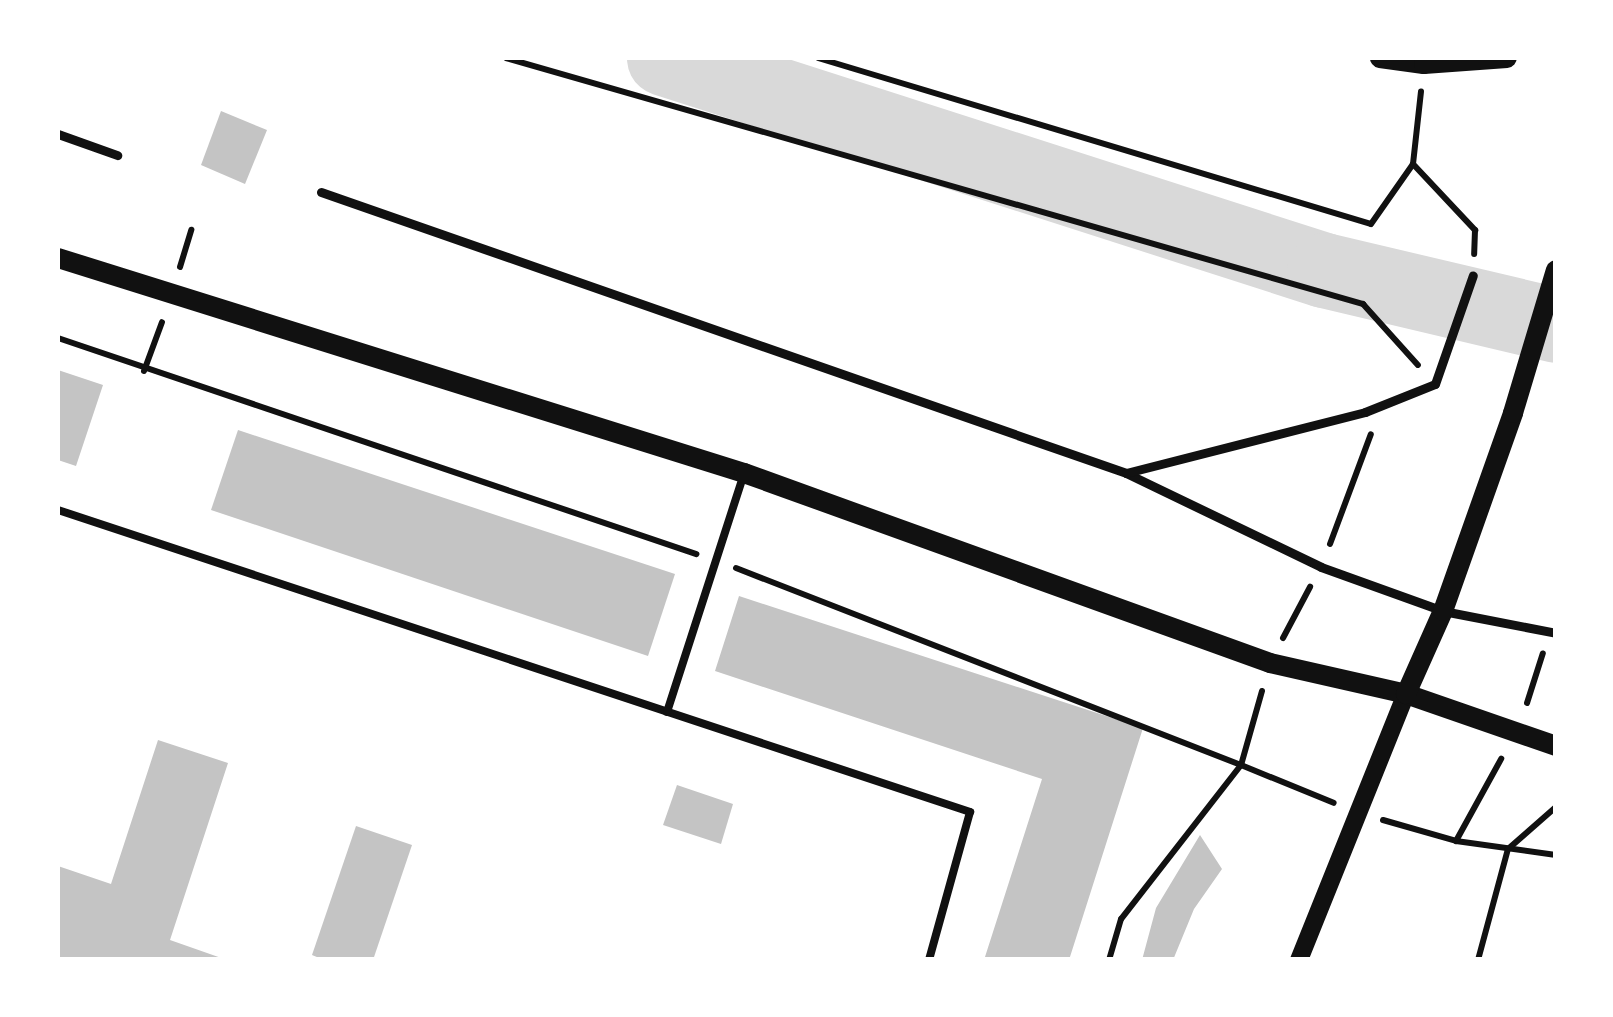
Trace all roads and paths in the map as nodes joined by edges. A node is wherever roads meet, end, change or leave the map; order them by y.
1 (506, 58) edge
2 (818, 58) edge
3 (1380, 58) edge
4 (1506, 58) edge
5 (1424, 64) junction
6 (58, 134) edge
7 (117, 155) dead end
8 (1413, 164) junction
9 (321, 192) dead end
10 (58, 258) edge
11 (1556, 270) edge
12 (1474, 275) joint
13 (1436, 384) junction
14 (1126, 472) junction
15 (744, 473) junction
16 (58, 510) edge
17 (1444, 610) junction
18 (1556, 633) edge
19 (1406, 694) junction
20 (667, 712) junction
21 (1556, 746) edge
22 (1556, 807) edge
23 (1456, 841) dead end
24 (1508, 850) junction
25 (1556, 855) edge
26 (1298, 959) edge
27 (929, 960) edge
28 (1478, 960) edge

1 - 13 path
2 - 8 path
3 - 5 main road
4 - 5 main road
5 - 8 path
6 - 7 street
8 - 12 path
9 - 14 street
10 - 15 main road
11 - 17 main road
12 - 13 street
13 - 14 street
14 - 17 street
15 - 19 main road
15 - 20 lane
16 - 20 lane
17 - 18 street
17 - 19 main road
19 - 21 main road
19 - 26 street
20 - 27 lane
22 - 24 path
23 - 24 path
24 - 25 path
24 - 28 path

